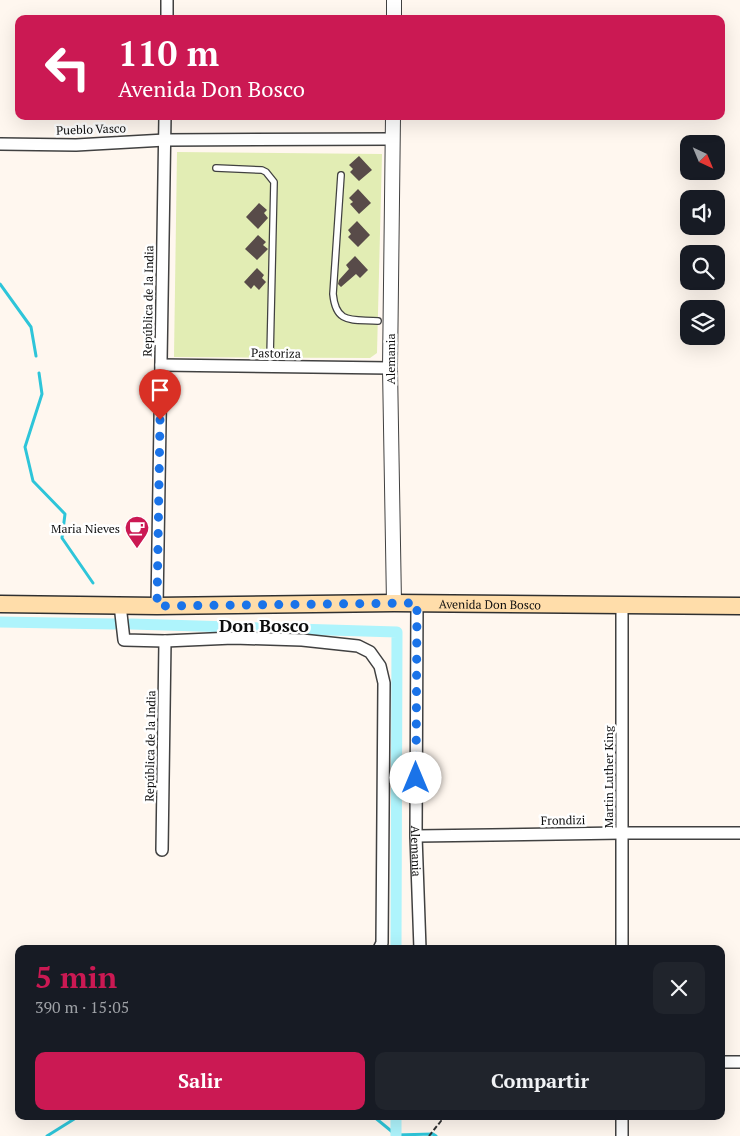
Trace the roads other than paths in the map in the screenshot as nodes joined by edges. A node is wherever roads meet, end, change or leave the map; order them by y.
1 (167, 0) edge
2 (394, 0) edge
3 (167, 15) edge
4 (394, 15) edge
5 (165, 120) edge
6 (392, 120) edge
7 (392, 139) junction
8 (165, 140) junction
9 (0, 144) edge
10 (216, 168) dead end
11 (341, 175) dead end
12 (378, 321) dead end
13 (270, 358) dead end
14 (161, 365) junction
15 (390, 368) junction
16 (394, 603) junction
17 (417, 603) junction
18 (0, 604) edge
19 (622, 604) junction
20 (120, 605) junction
21 (157, 606) junction
22 (740, 606) edge
23 (166, 641) junction
24 (622, 833) junction
25 (740, 833) edge
26 (416, 836) junction
27 (162, 850) dead end
28 (381, 945) edge
29 (420, 945) edge
30 (622, 945) edge
31 (725, 1062) edge
32 (740, 1062) edge
33 (622, 1120) edge
34 (622, 1136) edge

1 - 3 street
2 - 4 street
5 - 8 street, República de la India
6 - 7 street, Alemania
7 - 8 street, Pueblo Vasco
7 - 15 street, Alemania
8 - 9 street, Pueblo Vasco
8 - 14 street, República de la India
10 - 13 lane
11 - 12 lane
14 - 15 street, Pastoriza
14 - 21 street, República de la India
15 - 16 street, Alemania
16 - 17 main road, Avenida Don Bosco
16 - 21 main road, Avenida Don Bosco
17 - 19 main road, Avenida Don Bosco
17 - 26 street, Alemania
18 - 20 main road, Avenida Don Bosco
19 - 22 main road, Avenida Don Bosco
19 - 24 street, Martin Luther King
20 - 21 main road, Avenida Don Bosco
20 - 23 street
23 - 27 street, República de la India
23 - 28 street
24 - 25 street, Frondizi
24 - 26 street, Frondizi
24 - 30 street, Martin Luther King
26 - 29 street, Alemania
31 - 32 street
33 - 34 street

